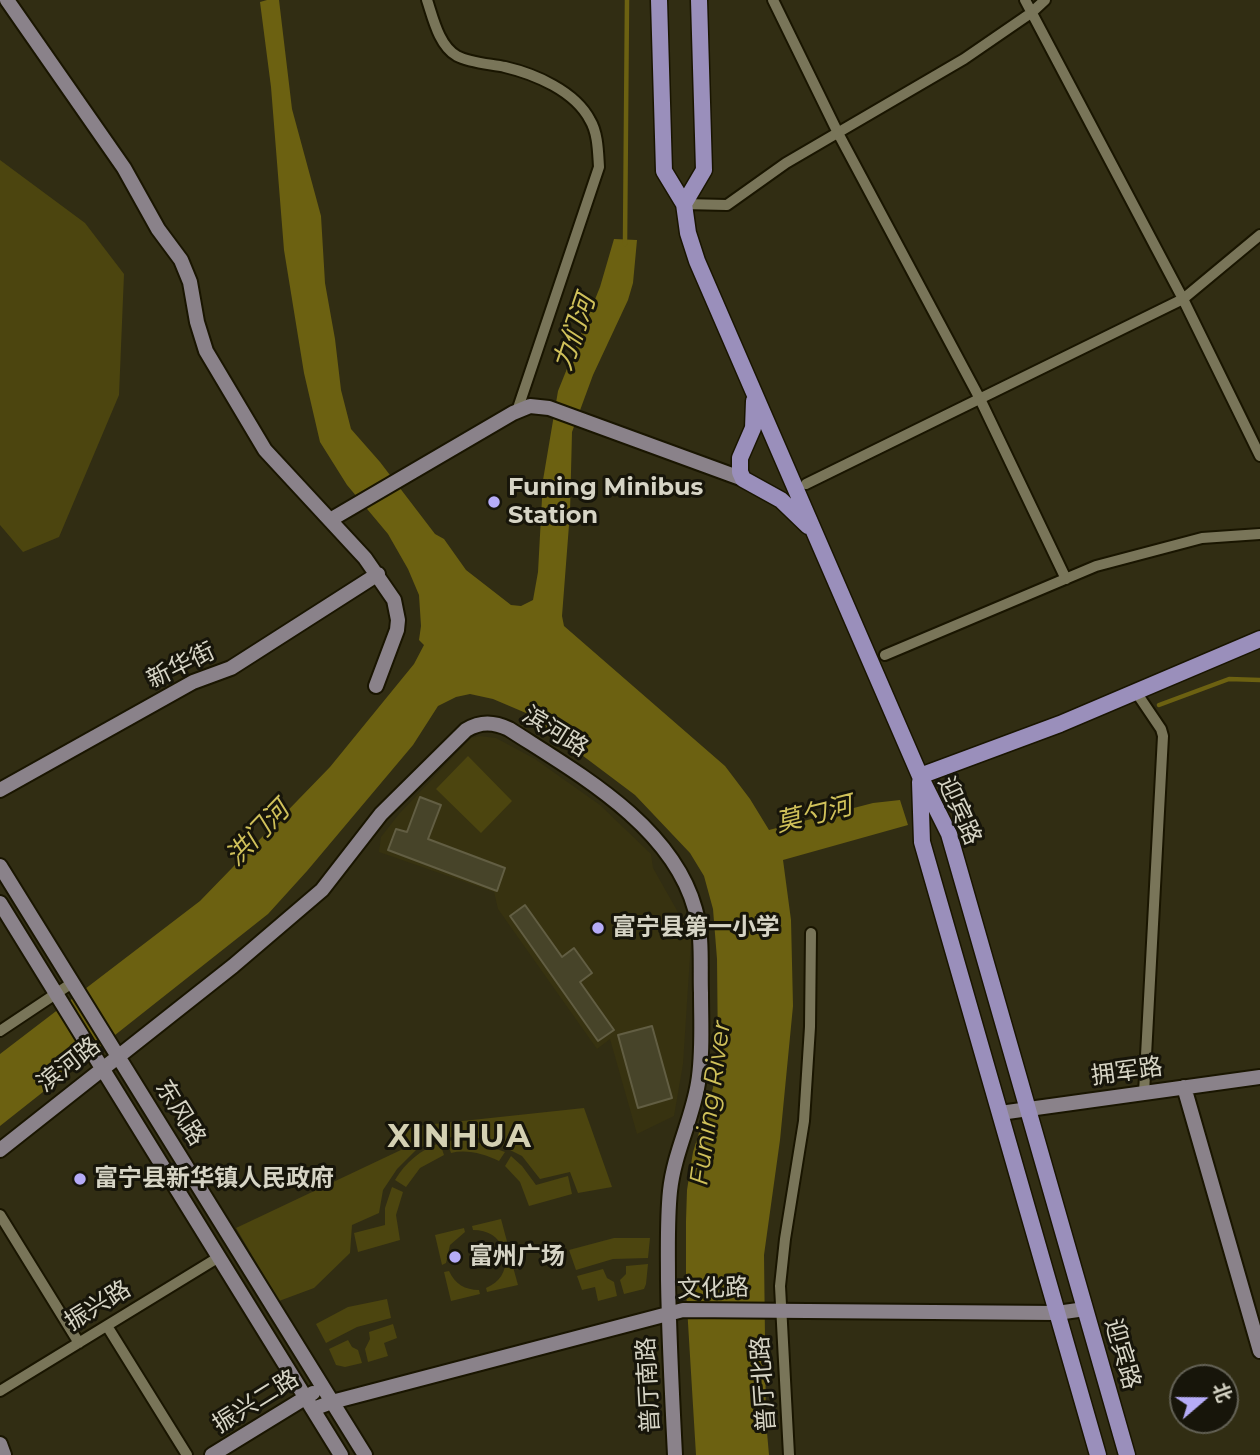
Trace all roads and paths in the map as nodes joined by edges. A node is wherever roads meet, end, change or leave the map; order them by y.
1 (7, 0) edge
2 (427, 0) edge
3 (659, 0) edge
4 (699, 0) edge
5 (773, 0) edge
6 (1025, 0) edge
7 (1045, 0) edge
8 (1031, 13) junction
9 (838, 133) junction
10 (684, 204) junction
11 (1260, 235) edge
12 (1183, 299) junction
13 (750, 383) junction
14 (980, 399) junction
15 (518, 408) dead end
16 (776, 442) junction
17 (743, 451) junction
18 (1260, 456) edge
19 (714, 468) junction
20 (789, 473) junction
21 (743, 479) junction
22 (806, 484) dead end
23 (768, 491) junction
24 (330, 520) junction
25 (1260, 534) edge
26 (816, 536) junction
27 (378, 574) junction
28 (1066, 579) junction
29 (1260, 639) edge
30 (885, 655) dead end
31 (376, 686) dead end
32 (1136, 692) junction
33 (920, 776) junction
34 (0, 790) edge
35 (0, 866) edge
36 (0, 904) edge
37 (811, 933) dead end
38 (72, 983) junction
39 (56, 994) junction
40 (0, 1031) edge
41 (118, 1056) junction
42 (102, 1068) junction
43 (1260, 1077) edge
44 (1184, 1087) junction
45 (1144, 1093) junction
46 (1028, 1109) junction
47 (1000, 1113) junction
48 (0, 1150) edge
49 (0, 1214) edge
50 (219, 1257) junction
51 (1085, 1309) junction
52 (780, 1310) junction
53 (669, 1312) junction
54 (1057, 1313) junction
55 (1255, 1315) edge
56 (107, 1326) junction
57 (79, 1343) junction
58 (1260, 1351) edge
59 (323, 1387) junction
60 (0, 1391) edge
61 (332, 1402) junction
62 (309, 1404) junction
63 (0, 1444) edge
64 (4, 1455) edge
65 (187, 1455) edge
66 (212, 1455) edge
67 (341, 1455) edge
68 (365, 1455) edge
69 (675, 1455) edge
70 (789, 1455) edge
71 (1098, 1455) edge
72 (1127, 1455) edge

1 - 24 main road
2 - 15 street
3 - 10 main road
4 - 10 main road
5 - 9 street
6 - 8 street
7 - 8 street
8 - 9 street
8 - 12 street
9 - 10 street
9 - 14 street
10 - 13 main road
11 - 12 street
12 - 14 street
12 - 18 street
13 - 16 main road
13 - 17 main road
14 - 22 street
14 - 28 street
16 - 17 main road
16 - 20 main road
17 - 19 main road
17 - 21 main road
19 - 21 main road
19 - 24 main road
20 - 23 main road
20 - 26 main road
21 - 23 main road
23 - 26 main road
24 - 27 main road
25 - 28 street
26 - 33 main road
27 - 31 main road
27 - 34 main road, 新华街
28 - 30 street
29 - 32 main road
32 - 33 main road
32 - 45 street
33 - 46 main road, 迎宾路
33 - 47 main road, 迎宾路
35 - 38 main road, 东风路
36 - 39 main road, 东风路
37 - 52 street, 普厅北路
38 - 39 street
38 - 41 main road, 东风路
39 - 40 street
39 - 42 main road, 东风路
41 - 42 main road, 滨河路
41 - 53 main road, 滨河路
41 - 59 main road, 东风路
42 - 48 main road, 滨河路
42 - 50 main road, 东风路
43 - 44 main road, 拥军路
44 - 45 main road, 拥军路
44 - 55 main road
45 - 46 main road, 拥军路
46 - 47 main road, 拥军路
46 - 51 main road, 迎宾路
47 - 54 main road, 迎宾路
49 - 57 street
50 - 56 street, 振兴路
50 - 62 main road, 东风路
51 - 54 main road, 文化路
51 - 72 main road, 迎宾路
52 - 53 main road, 文化路
52 - 54 main road, 文化路
52 - 70 street, 普厅北路
53 - 61 main road, 文化路
53 - 69 main road, 普厅南路
54 - 71 main road, 迎宾路
55 - 58 main road
56 - 57 street, 振兴路
56 - 65 street
57 - 60 street, 振兴路
59 - 61 main road, 东风路
59 - 62 main road, 振兴二路
61 - 62 main road, 文化路
61 - 68 main road, 东风路
62 - 66 main road, 振兴二路
62 - 67 main road, 东风路
63 - 64 main road

